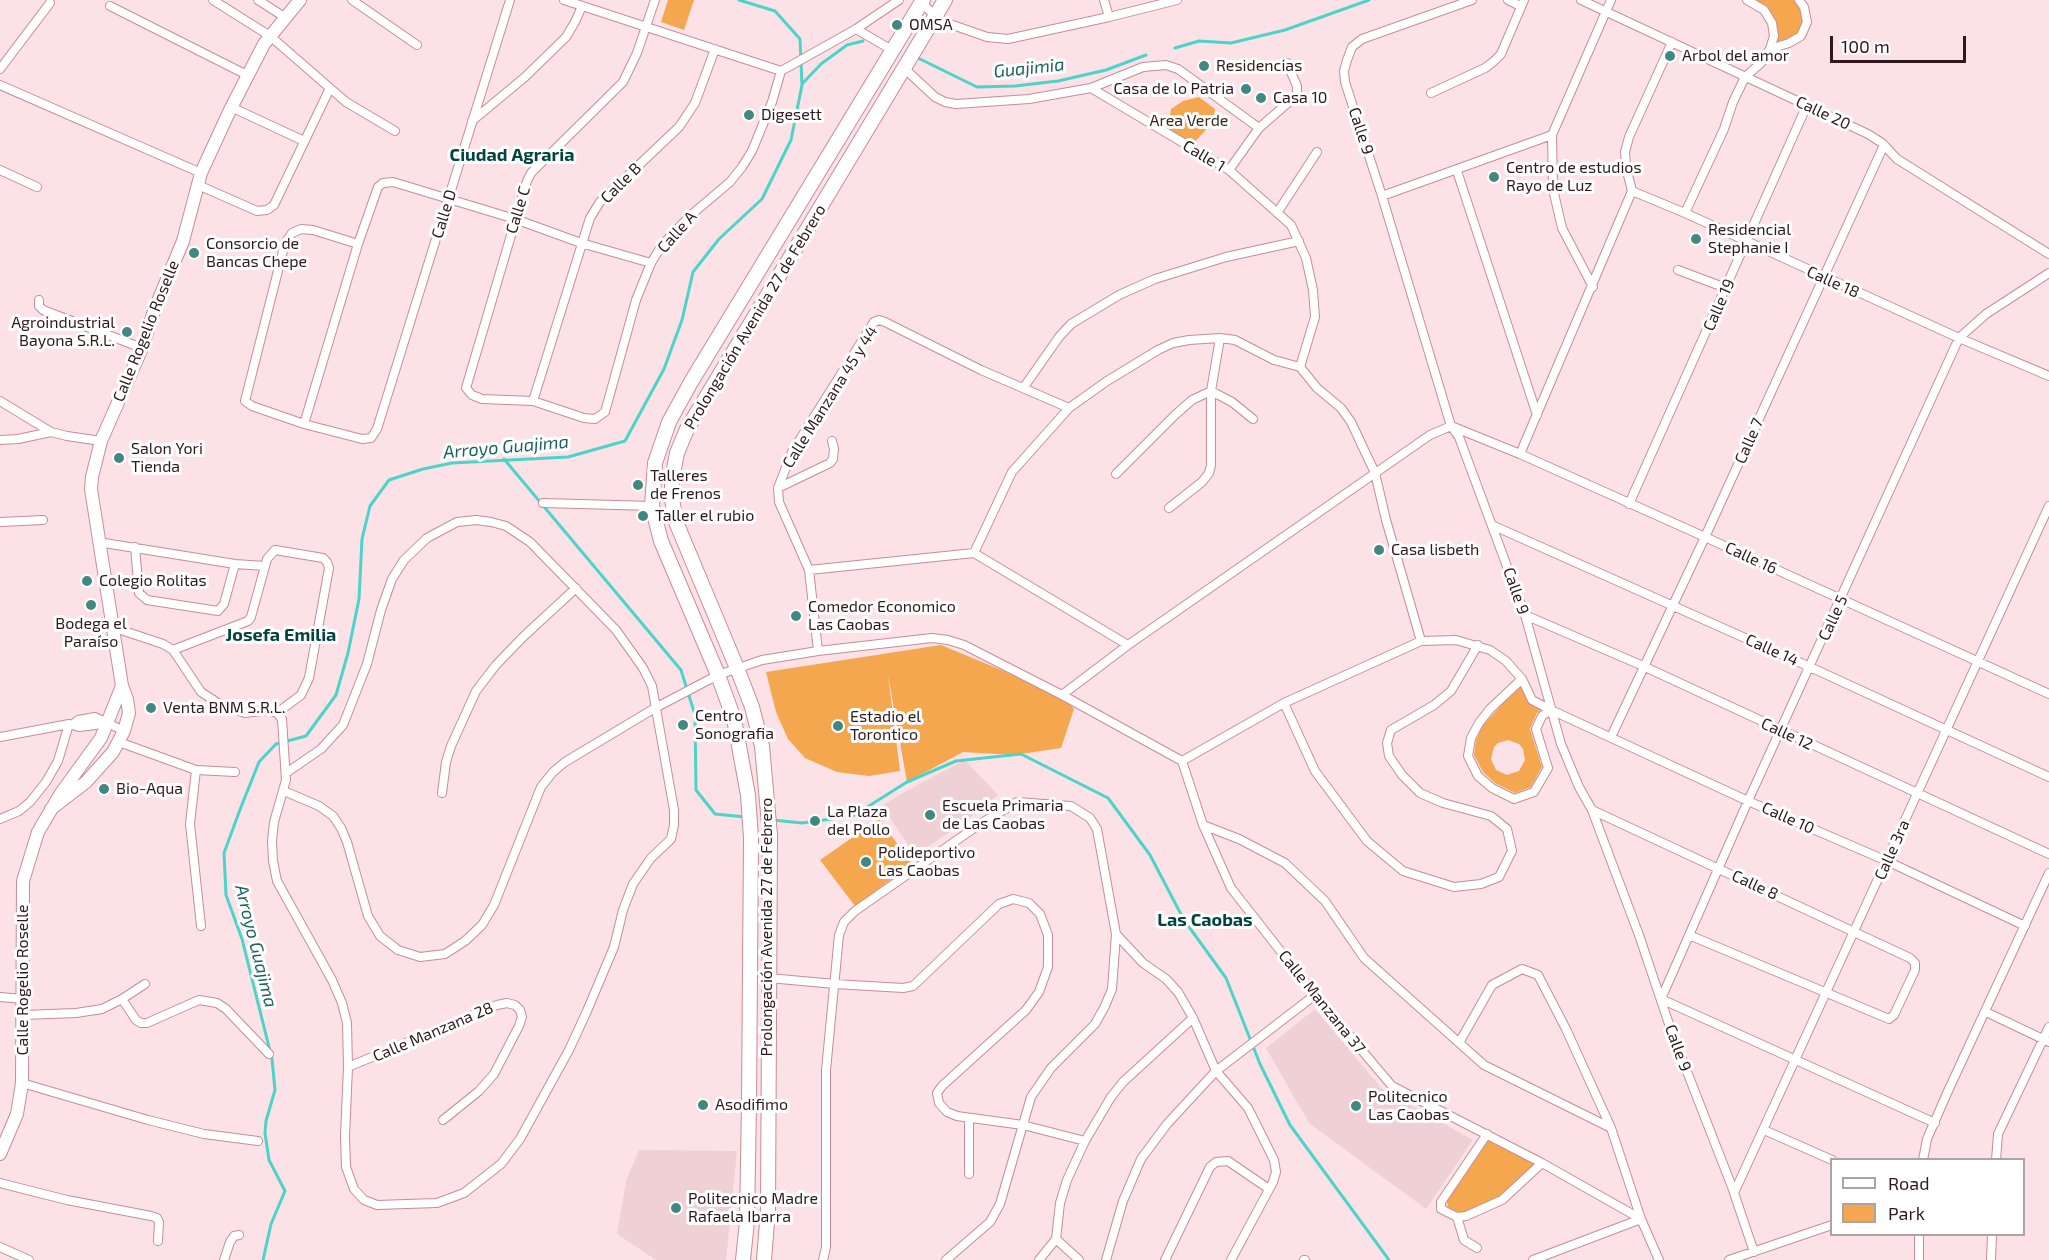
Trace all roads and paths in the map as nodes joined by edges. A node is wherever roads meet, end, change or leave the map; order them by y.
1 (213, 0) edge
2 (258, 0) edge
3 (300, 0) edge
4 (352, 0) edge
5 (510, 0) edge
6 (564, 0) edge
7 (656, 0) edge
8 (899, 0) edge
9 (945, 0) edge
10 (1104, 0) edge
11 (1178, 0) edge
12 (1472, 0) edge
13 (1508, 0) edge
14 (1581, 0) edge
15 (1611, 0) edge
16 (1747, 0) edge
17 (1799, 0) edge
18 (921, 1) edge
19 (50, 3) dead end
20 (1522, 3) edge
21 (110, 6) dead end
22 (582, 6) junction
23 (1605, 11) junction
24 (935, 16) junction
25 (1109, 17) junction
26 (286, 18) junction
27 (648, 26) junction
28 (856, 29) junction
29 (270, 36) junction
30 (1672, 42) junction
31 (417, 45) dead end
32 (715, 49) junction
33 (1770, 49) junction
34 (892, 50) junction
35 (1287, 63) dead end
36 (0, 69) edge
37 (905, 69) junction
38 (781, 71) junction
39 (247, 75) junction
40 (1745, 76) junction
41 (0, 85) edge
42 (330, 88) junction
43 (1091, 88) junction
44 (1431, 93) dead end
45 (1807, 105) junction
46 (231, 107) junction
47 (472, 122) junction
48 (1259, 128) junction
49 (395, 131) dead end
50 (1552, 135) junction
51 (304, 141) junction
52 (1884, 145) junction
53 (1317, 152) dead end
54 (0, 170) edge
55 (1229, 170) junction
56 (1457, 171) junction
57 (199, 179) junction
58 (38, 187) dead end
59 (1632, 191) junction
60 (1382, 196) junction
61 (449, 199) junction
62 (1277, 213) junction
63 (1685, 213) junction
64 (515, 219) junction
65 (1299, 241) junction
66 (1747, 242) junction
67 (581, 243) junction
68 (358, 244) junction
69 (2049, 254) edge
70 (651, 263) junction
71 (1678, 270) dead end
72 (2049, 273) edge
73 (1823, 277) junction
74 (1593, 287) junction
75 (1726, 288) junction
76 (39, 300) dead end
77 (1220, 338) junction
78 (1959, 338) junction
79 (142, 348) junction
80 (1300, 367) junction
81 (2049, 376) edge
82 (1024, 387) junction
83 (1211, 391) junction
84 (0, 401) edge
85 (533, 401) junction
86 (1069, 408) junction
87 (1537, 415) junction
88 (1253, 419) dead end
89 (304, 424) junction
90 (1451, 426) junction
91 (51, 432) junction
92 (0, 440) edge
93 (101, 441) junction
94 (832, 441) dead end
95 (1521, 454) junction
96 (1375, 473) junction
97 (1116, 474) dead end
98 (778, 488) junction
99 (543, 503) dead end
100 (1629, 504) junction
101 (652, 506) junction
102 (2049, 506) edge
103 (1169, 508) dead end
104 (44, 520) dead end
105 (0, 522) edge
106 (1494, 526) junction
107 (1705, 537) junction
108 (98, 542) junction
109 (135, 547) junction
110 (974, 553) junction
111 (235, 564) junction
112 (265, 566) junction
113 (809, 570) junction
114 (576, 588) junction
115 (1841, 599) junction
116 (1673, 605) junction
117 (1526, 615) junction
118 (112, 627) junction
119 (1421, 641) junction
120 (1128, 645) junction
121 (1478, 645) junction
122 (173, 650) junction
123 (818, 651) junction
124 (1978, 662) junction
125 (1643, 666) junction
126 (1810, 667) junction
127 (738, 668) junction
128 (718, 675) junction
129 (1522, 679) junction
130 (122, 686) junction
131 (2049, 694) edge
132 (1062, 695) junction
133 (1284, 703) junction
134 (655, 708) junction
135 (1551, 710) junction
136 (277, 713) junction
137 (104, 722) junction
138 (70, 724) junction
139 (1946, 729) junction
140 (1781, 731) junction
141 (0, 736) edge
142 (122, 736) junction
143 (1611, 737) junction
144 (1182, 761) junction
145 (196, 770) junction
146 (235, 772) dead end
147 (286, 773) junction
148 (2049, 777) edge
149 (284, 791) junction
150 (442, 793) dead end
151 (1918, 793) junction
152 (1748, 801) junction
153 (51, 809) junction
154 (1592, 810) junction
155 (0, 819) edge
156 (1203, 825) junction
157 (2049, 854) edge
158 (1887, 861) junction
159 (1719, 868) junction
160 (2049, 873) edge
161 (201, 926) dead end
162 (2025, 926) junction
163 (1855, 932) junction
164 (1116, 934) junction
165 (1689, 935) junction
166 (769, 978) junction
167 (145, 984) dead end
168 (835, 984) junction
169 (1827, 993) junction
170 (1315, 995) junction
171 (0, 997) edge
172 (22, 999) junction
173 (122, 999) junction
174 (1661, 999) junction
175 (1986, 1012) junction
176 (23, 1015) junction
177 (1193, 1018) junction
178 (2049, 1027) edge
179 (2046, 1040) edge
180 (1459, 1043) junction
181 (269, 1054) dead end
182 (1796, 1060) junction
183 (348, 1067) junction
184 (1216, 1071) junction
185 (22, 1083) junction
186 (969, 1118) junction
187 (443, 1120) dead end
188 (1935, 1123) junction
189 (1023, 1125) junction
190 (1611, 1128) junction
191 (1764, 1130) junction
192 (1487, 1134) junction
193 (258, 1141) dead end
194 (1085, 1141) junction
195 (0, 1154) edge
196 (1923, 1158) edge
197 (1996, 1158) edge
198 (1830, 1159) edge
199 (1542, 1162) junction
200 (969, 1174) dead end
201 (0, 1183) edge
202 (1271, 1185) junction
203 (1734, 1193) junction
204 (1457, 1217) junction
205 (1641, 1219) junction
206 (1830, 1226) edge
207 (239, 1235) dead end
208 (1919, 1236) edge
209 (1992, 1236) edge
210 (1056, 1239) junction
211 (158, 1241) dead end
212 (0, 1247) edge
213 (1477, 1248) dead end
214 (1754, 1252) junction
215 (29, 1260) edge
216 (224, 1260) edge
217 (743, 1260) edge
218 (764, 1260) edge
219 (823, 1260) edge
220 (946, 1260) edge
221 (1040, 1260) edge
222 (1079, 1260) edge
223 (1106, 1260) edge
224 (1165, 1260) edge
225 (1231, 1260) edge
226 (1533, 1260) edge
227 (1659, 1260) edge
228 (1730, 1260) edge
229 (1919, 1260) edge
230 (1991, 1260) edge

1 - 29 street
2 - 26 street
3 - 26 street, Calle Rogelio Roselle
4 - 31 street
5 - 47 street, Calle D
6 - 22 street
7 - 27 street, Calle C
8 - 28 street
9 - 24 main road, Prolongación Avenida 27 de Febrero
10 - 25 street
11 - 25 street
12 - 60 street, Calle 9
13 - 20 street
14 - 23 street, Calle 20
15 - 23 street
16 - 33 street
17 - 33 street
18 - 24 street
18 - 34 main road, Prolongación Avenida 27 de Febrero
19 - 36 street
20 - 44 street
21 - 39 street
22 - 27 street
22 - 47 street
23 - 30 street, Calle 20
23 - 50 street
24 - 25 street
24 - 37 main road, Prolongación Avenida 27 de Febrero
26 - 29 street, Calle Rogelio Roselle
27 - 32 street
27 - 64 street, Calle C
28 - 34 street
28 - 38 street
29 - 39 street, Calle Rogelio Roselle
29 - 42 street
30 - 40 street, Calle 20
30 - 59 street
32 - 38 street
32 - 67 street, Calle B
33 - 40 street
34 - 101 main road, Prolongación Avenida 27 de Febrero
35 - 48 street
37 - 43 street
37 - 127 main road, Prolongación Avenida 27 de Febrero
38 - 70 street, Calle A
39 - 46 street, Calle Rogelio Roselle
40 - 45 street, Calle 20
40 - 63 street
41 - 57 street
42 - 49 street
42 - 51 street
43 - 48 street
43 - 55 street, Calle 1
45 - 52 street, Calle 20
45 - 66 street, Calle 19
46 - 51 street
46 - 57 street, Calle Rogelio Roselle
47 - 61 street, Calle D
48 - 55 street
50 - 56 street
50 - 74 street
51 - 57 street
52 - 69 street, Calle 20
52 - 73 street, Calle 7
53 - 62 street
54 - 58 street
55 - 62 street, Calle 1
56 - 60 street
56 - 87 street
57 - 79 street, Calle Rogelio Roselle
59 - 63 street, Calle 18
59 - 74 street
60 - 90 street, Calle 9
61 - 64 street
61 - 68 street
61 - 89 street, Calle D
62 - 65 street, Calle 1
63 - 66 street, Calle 18
64 - 67 street
64 - 85 street, Calle C
65 - 80 street, Calle 1
65 - 82 street
66 - 73 street, Calle 18
66 - 75 street, Calle 19
67 - 70 street
67 - 85 street, Calle B
68 - 89 street
68 - 89 street
70 - 85 street, Calle A
71 - 75 street
72 - 78 street, Calle 5
73 - 78 street, Calle 18
73 - 107 street, Calle 7
74 - 87 street
75 - 100 street, Calle 19
76 - 79 street
77 - 80 street
77 - 83 street
77 - 86 street
78 - 81 street, Calle 18
78 - 115 street, Calle 5
79 - 93 street, Calle Rogelio Roselle
80 - 96 street
82 - 86 street, Calle Manzana 45 y 44
82 - 98 street, Calle Manzana 45 y 44
83 - 88 street
83 - 97 street
83 - 103 street
84 - 91 street
86 - 110 street
87 - 95 street
90 - 95 street, Calle 16
90 - 96 street
90 - 106 street, Calle 9
91 - 92 street
91 - 93 street
93 - 108 street, Calle Rogelio Roselle
94 - 98 street
95 - 100 street, Calle 16
96 - 119 street
96 - 120 street
98 - 113 street, Calle Manzana 45 y 44
99 - 101 street
100 - 107 street, Calle 16
101 - 128 main road, Prolongación Avenida 27 de Febrero
102 - 124 street, Calle 3ra
104 - 105 street
106 - 116 street, Calle 14
106 - 117 street, Calle 9
107 - 115 street, Calle 16
107 - 116 street, Calle 7
108 - 109 street
108 - 118 street, Calle Rogelio Roselle
109 - 111 street
109 - 111 street
110 - 113 street
110 - 120 street
111 - 112 street
112 - 122 street
112 - 136 street
113 - 123 street, Calle Manzana 45 y 44
114 - 134 street
114 - 147 street
114 - 150 street
115 - 124 street, Calle 16
115 - 126 street, Calle 5
116 - 125 street, Calle 7
116 - 126 street, Calle 14
117 - 125 street, Calle 12
117 - 135 street, Calle 9
118 - 122 street
118 - 130 street, Calle Rogelio Roselle
119 - 121 street
119 - 133 street
120 - 132 street
121 - 129 street, Calle 10
121 - 133 street
122 - 136 street
123 - 127 street
123 - 132 street
124 - 131 street, Calle 16
124 - 139 street, Calle 3ra
125 - 140 street, Calle 12
125 - 143 street, Calle 7
126 - 139 street, Calle 14
126 - 140 street, Calle 5
127 - 128 street
127 - 166 main road, Prolongación Avenida 27 de Febrero
128 - 134 street
128 - 217 main road, Prolongación Avenida 27 de Febrero
129 - 135 street, Calle 10
129 - 135 street
130 - 137 street, Calle Rogelio Roselle
130 - 142 street, Calle Rogelio Roselle
132 - 144 street
133 - 144 street
134 - 149 street
134 - 183 street
135 - 143 street, Calle 10
135 - 154 street, Calle 9
136 - 147 street
137 - 138 street
137 - 142 street
137 - 153 street, Calle Rogelio Roselle
138 - 141 street
138 - 155 street
139 - 148 street, Calle 14
139 - 151 street, Calle 3ra
140 - 151 street, Calle 12
140 - 152 street, Calle 5
142 - 145 street
142 - 153 street, Calle Rogelio Roselle
143 - 152 street, Calle 10
144 - 156 street, Calle Manzana 37
145 - 146 street
145 - 161 street
147 - 149 street
149 - 183 street
151 - 157 street, Calle 12
151 - 158 street, Calle 3ra
152 - 158 street, Calle 10
152 - 159 street, Calle 5
153 - 172 street, Calle Rogelio Roselle
154 - 159 street, Calle 8
154 - 174 street, Calle 9
156 - 170 street, Calle Manzana 37
156 - 180 street
158 - 162 street, Calle 10
158 - 163 street, Calle 3ra
159 - 163 street, Calle 8
159 - 165 street, Calle 5
160 - 162 street
162 - 175 street
163 - 169 street, Calle 3ra
163 - 169 street, Calle 8
164 - 168 street
164 - 177 street
164 - 189 street
165 - 169 street
165 - 174 street, Calle 5
166 - 168 street
166 - 218 main road, Prolongación Avenida 27 de Febrero
167 - 173 street
168 - 186 street
168 - 219 street
169 - 182 street, Calle 3ra
170 - 184 street
170 - 192 street, Calle Manzana 37
171 - 172 street
172 - 176 street, Calle Rogelio Roselle
173 - 176 street
173 - 181 street
174 - 182 street
174 - 203 street, Calle 9
175 - 179 street
175 - 188 street
176 - 185 street, Calle Rogelio Roselle
177 - 184 street
177 - 194 street
178 - 179 street
179 - 197 street
180 - 190 street
180 - 190 street
182 - 188 street
182 - 191 street, Calle 3ra
183 - 187 street, Calle Manzana 28
184 - 202 street
184 - 223 street
185 - 193 street
185 - 195 street, Calle Rogelio Roselle
186 - 189 street
186 - 200 street
188 - 196 street
189 - 194 street
189 - 220 street
190 - 205 street
191 - 198 street
191 - 203 street, Calle 3ra
192 - 199 street, Calle Manzana 37
192 - 204 street
194 - 210 street
199 - 204 street
199 - 205 street, Calle Manzana 37
201 - 211 street
202 - 224 street
202 - 225 street
203 - 214 street, Calle 9
204 - 213 street
205 - 226 street
205 - 227 street
206 - 214 street
207 - 216 street
208 - 229 street
209 - 230 street
210 - 221 street
210 - 222 street
212 - 215 street
214 - 228 street

